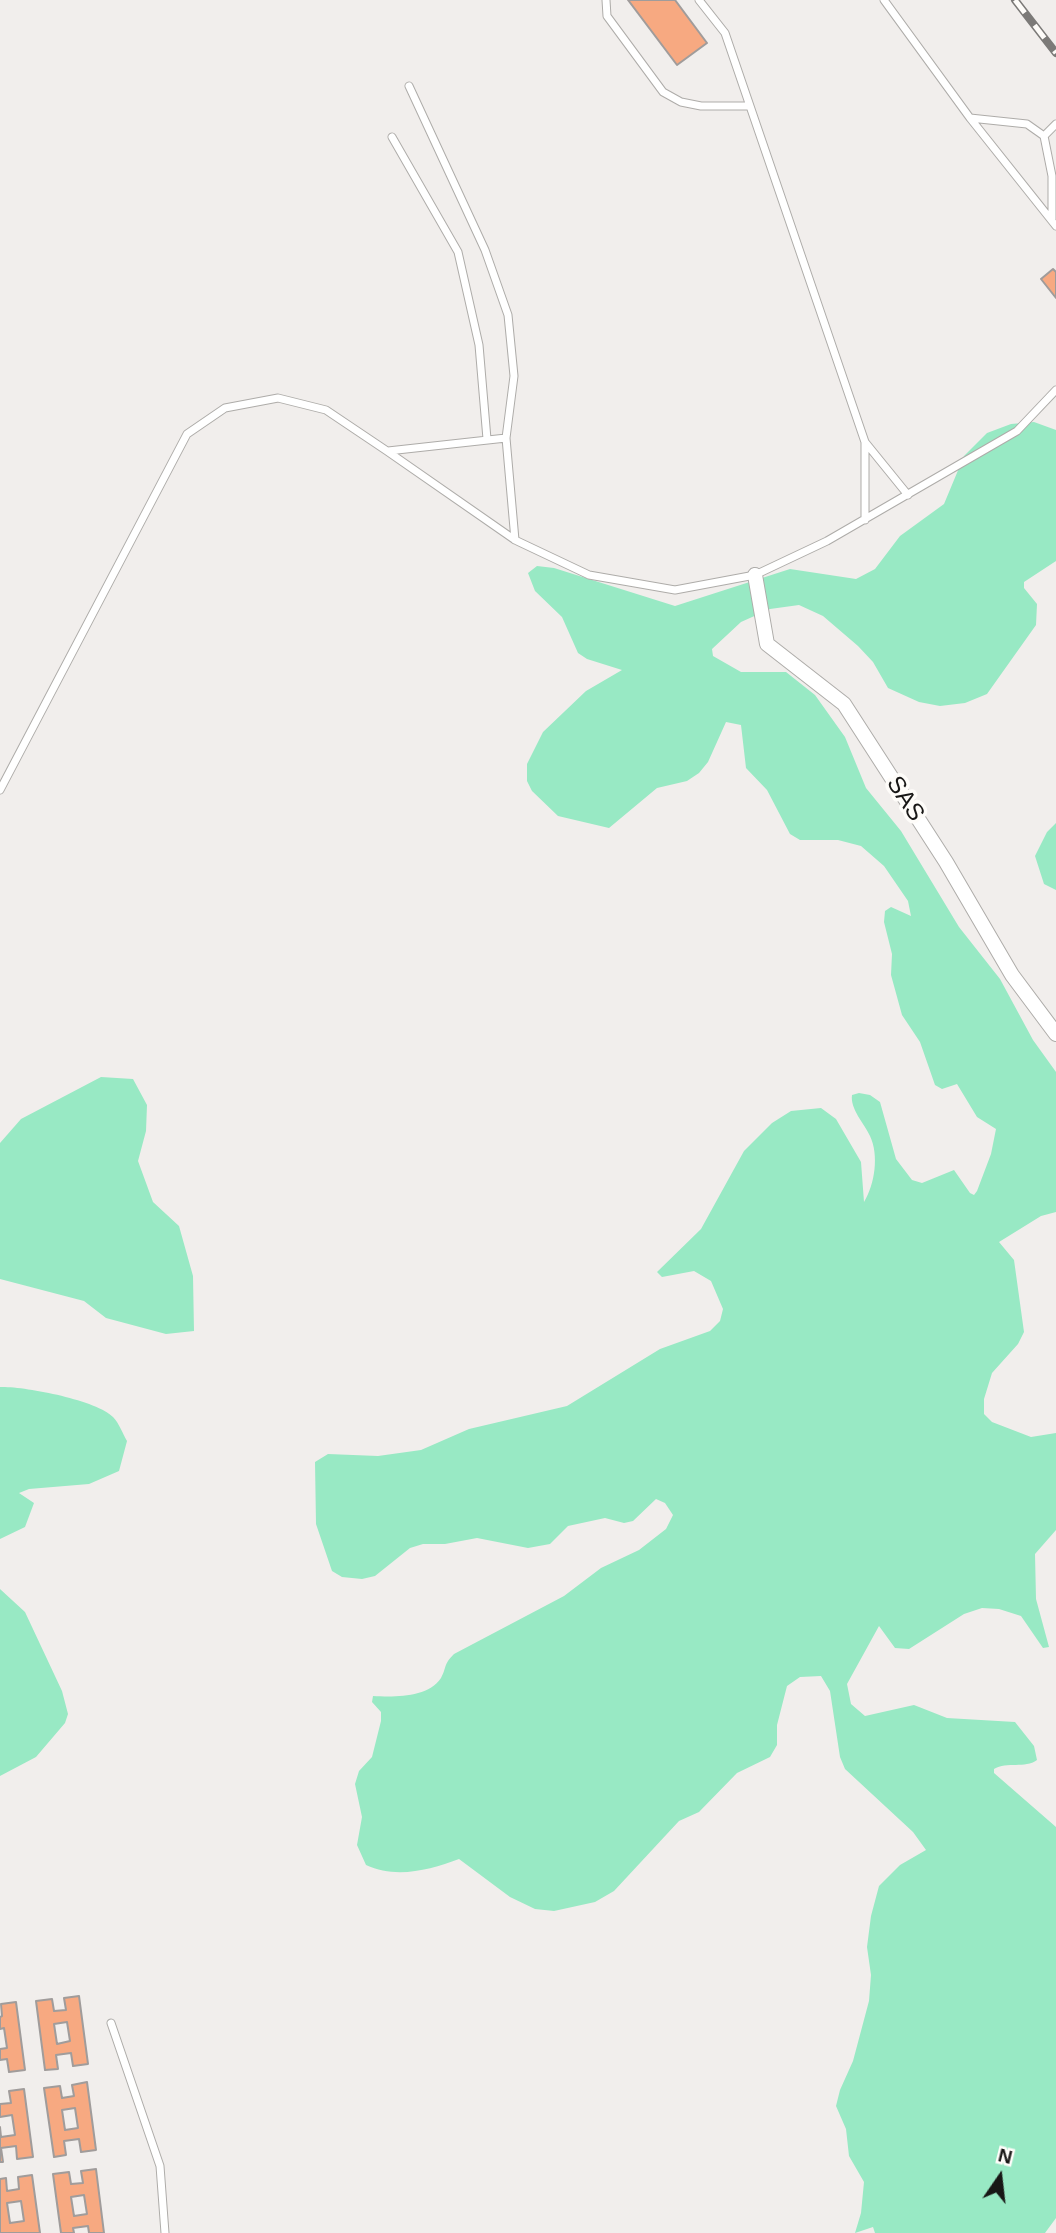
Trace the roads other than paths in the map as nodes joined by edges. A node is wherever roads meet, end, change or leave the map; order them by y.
1 (606, 0) edge
2 (699, 0) edge
3 (884, 0) edge
4 (409, 86) dead end
5 (749, 106) junction
6 (970, 118) junction
7 (1056, 124) edge
8 (1044, 136) junction
9 (392, 137) dead end
10 (1054, 222) edge
11 (1056, 390) edge
12 (506, 438) junction
13 (487, 439) junction
14 (865, 442) junction
15 (387, 451) junction
16 (908, 495) junction
17 (865, 520) junction
18 (514, 540) junction
19 (755, 575) junction
20 (0, 790) edge
21 (1056, 1034) edge
22 (111, 2023) dead end
23 (165, 2233) edge

1 - 5 lane
2 - 5 lane
3 - 6 lane
4 - 12 lane
5 - 14 lane
6 - 8 lane
6 - 10 lane
7 - 8 lane
8 - 10 lane
9 - 13 lane
11 - 16 lane
12 - 13 lane
12 - 18 lane
13 - 15 lane
14 - 16 lane
14 - 17 lane
15 - 18 lane
15 - 20 lane
16 - 17 lane
17 - 19 lane
18 - 19 lane
19 - 21 street, SAS
22 - 23 lane

